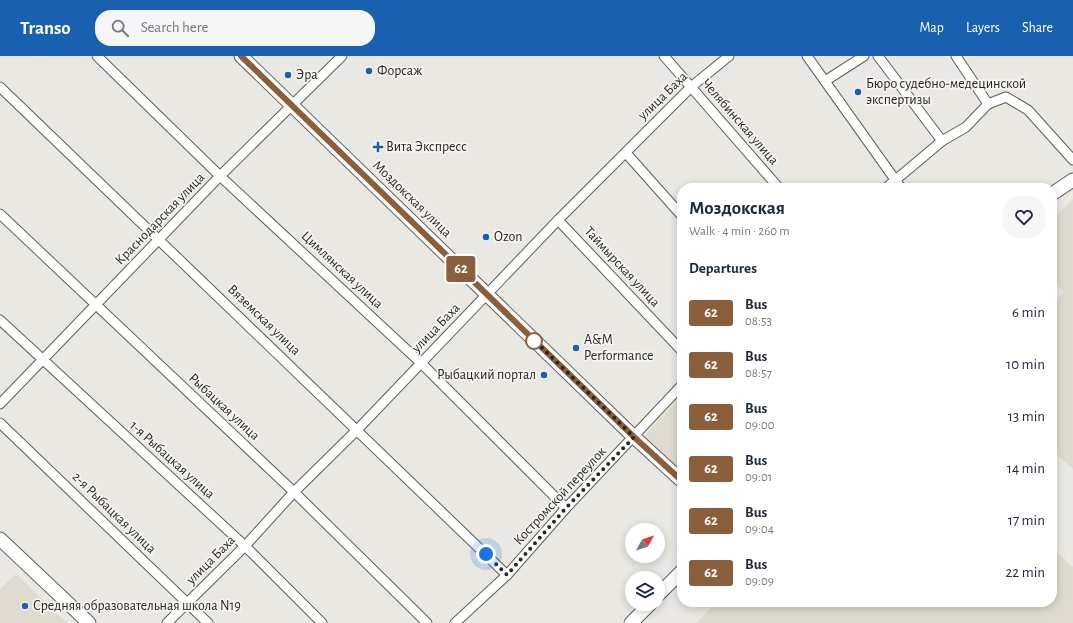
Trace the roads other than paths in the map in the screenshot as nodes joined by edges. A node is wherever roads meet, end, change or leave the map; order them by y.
1 (97, 56) edge
2 (241, 56) edge
3 (342, 56) edge
4 (664, 56) edge
5 (729, 56) edge
6 (807, 56) edge
7 (864, 56) edge
8 (878, 56) edge
9 (956, 56) edge
10 (826, 81) junction
11 (0, 87) edge
12 (691, 88) junction
13 (988, 104) junction
14 (293, 106) junction
15 (942, 141) junction
16 (626, 153) junction
17 (1073, 160) edge
18 (220, 176) junction
19 (895, 180) junction
20 (1073, 180) edge
21 (775, 183) edge
22 (892, 183) edge
23 (897, 183) edge
24 (1057, 191) edge
25 (677, 210) edge
26 (0, 214) edge
27 (558, 220) junction
28 (160, 239) junction
29 (486, 294) junction
30 (96, 306) junction
31 (0, 320) edge
32 (677, 346) edge
33 (42, 361) junction
34 (421, 363) junction
35 (677, 390) edge
36 (0, 404) edge
37 (0, 423) edge
38 (357, 430) junction
39 (634, 437) junction
40 (677, 476) edge
41 (294, 492) junction
42 (566, 508) junction
43 (0, 539) edge
44 (245, 546) junction
45 (507, 575) junction
46 (677, 575) edge
47 (665, 588) edge
48 (188, 603) junction
49 (643, 611) edge
50 (89, 623) edge
51 (166, 623) edge
52 (208, 623) edge
53 (322, 623) edge
54 (427, 623) edge
55 (455, 623) edge
56 (631, 623) edge

1 - 18 street, Цимлянская улица
2 - 14 main road, Моздокская улица
3 - 14 street, Краснодарская улица
4 - 12 street, Челябинская улица
5 - 12 street, улица Баха
6 - 10 street
7 - 10 street
8 - 15 street
9 - 13 street
10 - 19 street
11 - 28 street, Вяземская улица
12 - 16 street, улица Баха
12 - 21 street, Челябинская улица
13 - 15 street
13 - 17 street
14 - 18 street, Краснодарская улица
14 - 29 main road, Моздокская улица
15 - 19 street
16 - 25 street
16 - 27 street, улица Баха
18 - 28 street, Краснодарская улица
18 - 34 street, Цимлянская улица
19 - 22 street
19 - 23 street
20 - 24 main road
26 - 30 street, Рыбацкая улица
27 - 29 street, улица Баха
27 - 32 street, Таймырская улица
28 - 30 street, Краснодарская улица
28 - 38 street, Вяземская улица
29 - 34 street, улица Баха
29 - 39 main road, Моздокская улица
30 - 33 street, Краснодарская улица
30 - 41 street, Рыбацкая улица
31 - 33 street, 1-я Рыбацкая улица
33 - 36 street, Краснодарская улица
33 - 44 street, 1-я Рыбацкая улица
34 - 38 street, улица Баха
34 - 42 street, Цимлянская улица
35 - 39 street, Костромской переулок
37 - 48 street, 2-я Рыбацкая улица
38 - 41 street, улица Баха
38 - 45 street, Вяземская улица
39 - 40 main road, Моздокская улица
39 - 42 street, Костромской переулок
41 - 44 street, улица Баха
41 - 54 street, Рыбацкая улица
42 - 45 street, Костромской переулок
43 - 50 main road
44 - 48 street, улица Баха
44 - 53 street, 1-я Рыбацкая улица
45 - 55 street, Костромской переулок
46 - 47 main road
48 - 51 street, улица Баха
48 - 52 street, 2-я Рыбацкая улица
49 - 56 main road

